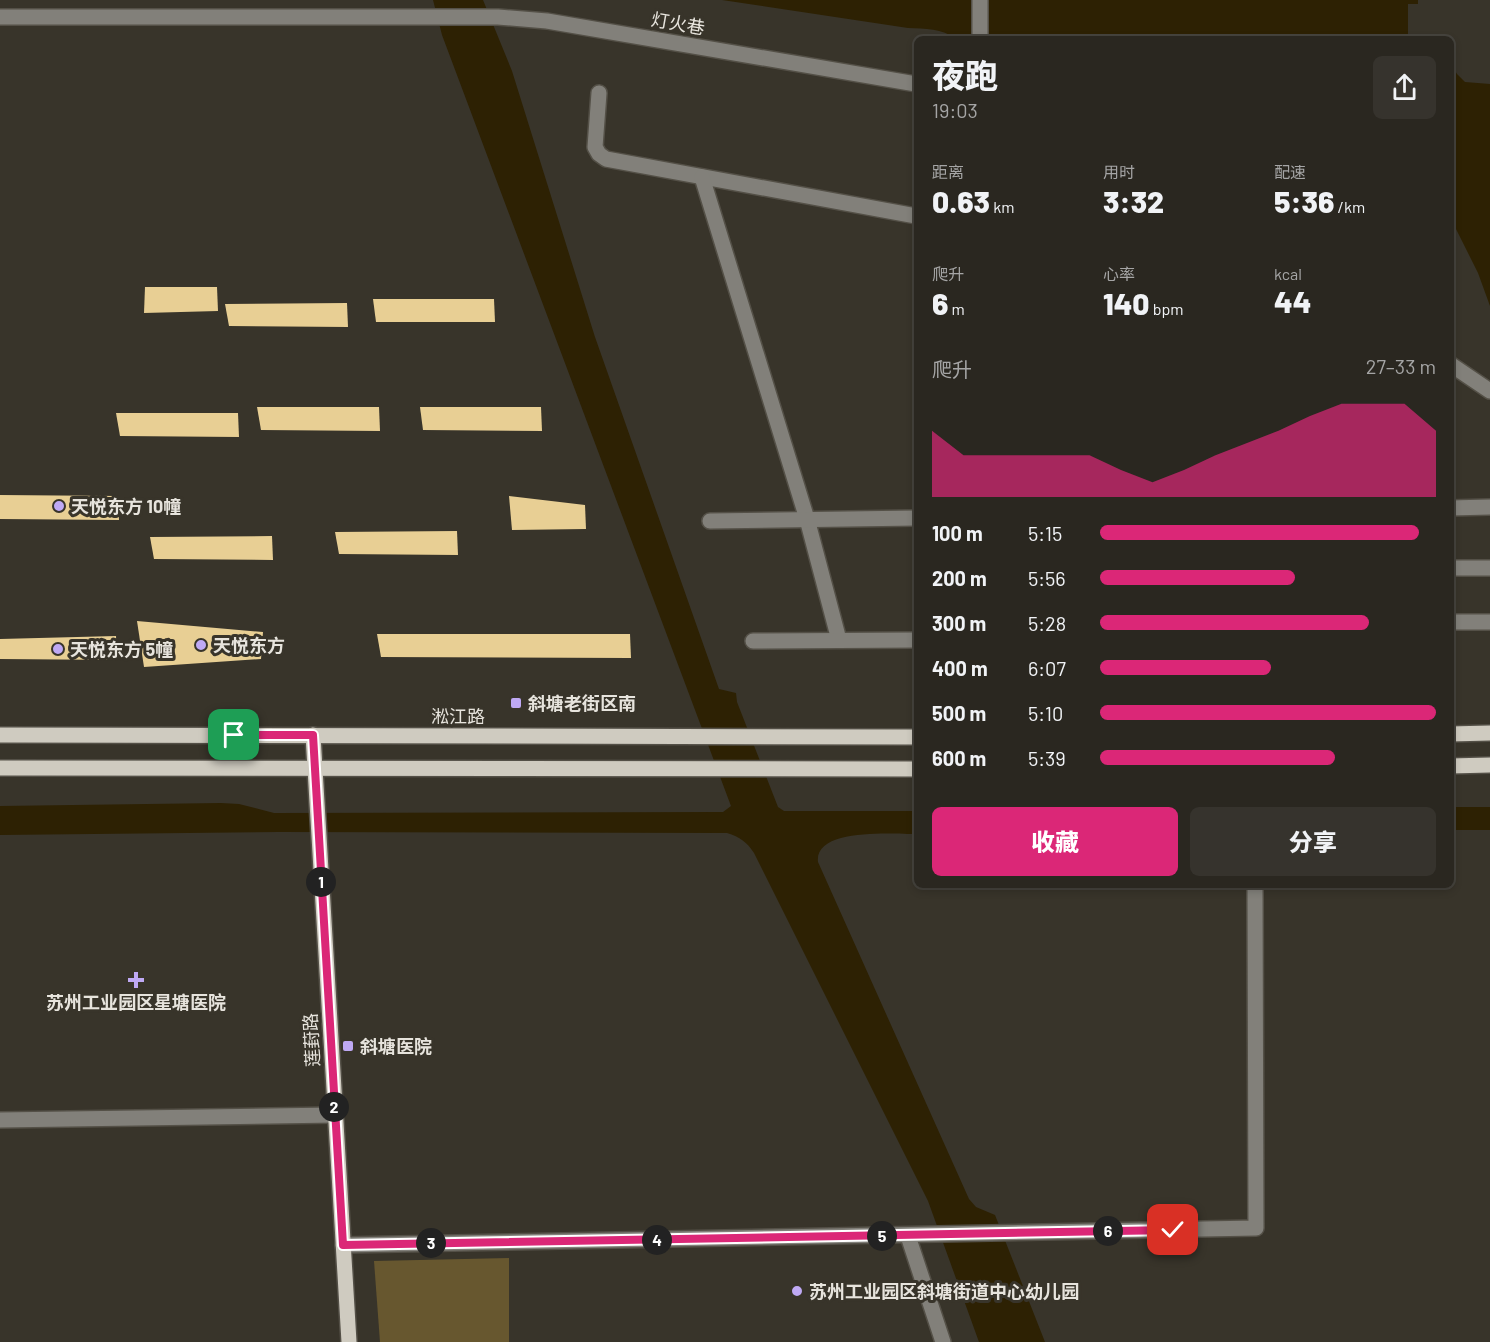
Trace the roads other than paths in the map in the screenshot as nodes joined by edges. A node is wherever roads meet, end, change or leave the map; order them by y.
1 (980, 0) edge
2 (0, 17) edge
3 (980, 36) edge
4 (914, 84) edge
5 (599, 93) dead end
6 (702, 177) junction
7 (914, 216) edge
8 (1454, 367) edge
9 (1490, 391) edge
10 (1490, 507) edge
11 (1454, 508) edge
12 (914, 518) edge
13 (807, 519) junction
14 (710, 521) dead end
15 (1454, 568) edge
16 (1490, 568) edge
17 (1454, 622) edge
18 (1490, 622) edge
19 (839, 640) junction
20 (914, 640) edge
21 (753, 641) dead end
22 (1454, 734) edge
23 (1490, 734) edge
24 (0, 735) edge
25 (313, 735) junction
26 (914, 737) edge
27 (1490, 765) edge
28 (1454, 766) edge
29 (0, 768) edge
30 (314, 768) junction
31 (914, 769) edge
32 (1255, 888) edge
33 (335, 1115) junction
34 (0, 1120) edge
35 (908, 1236) junction
36 (343, 1245) junction
37 (349, 1342) edge
38 (943, 1342) edge

1 - 3 street
2 - 4 street, 灯火巷
5 - 6 street
6 - 7 street
6 - 13 street
8 - 9 street
10 - 11 street
12 - 13 street
13 - 14 street
13 - 19 street
15 - 16 street
17 - 18 street
19 - 20 street
19 - 21 street
22 - 23 main road
24 - 25 main road, 淞江路
25 - 26 main road, 淞江路
25 - 30 main road, 莲葑路
27 - 28 main road
29 - 30 main road
30 - 31 main road
30 - 33 main road, 莲葑路
32 - 35 street
33 - 34 street
33 - 36 main road, 莲葑路
35 - 36 street
35 - 38 street
36 - 37 main road, 莲葑路

